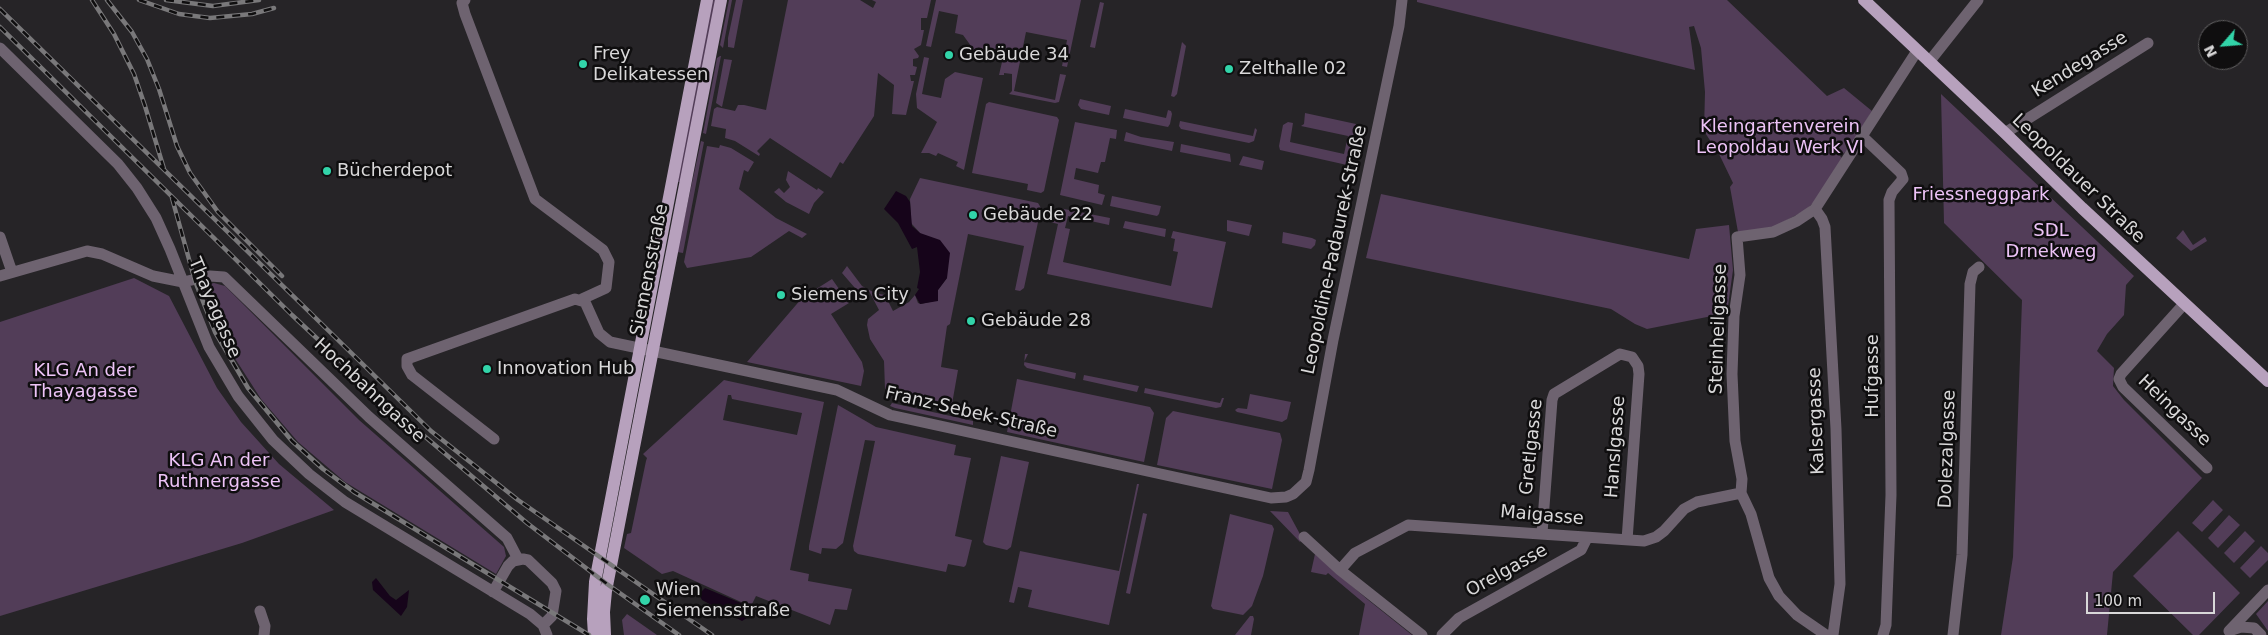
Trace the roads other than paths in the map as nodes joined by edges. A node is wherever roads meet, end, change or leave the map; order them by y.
1 (465, 0) edge
2 (707, 0) edge
3 (721, 0) edge
4 (1402, 0) edge
5 (1864, 0) edge
6 (1978, 0) edge
7 (2148, 43) dead end
8 (0, 48) edge
9 (1917, 51) junction
10 (1929, 62) junction
11 (2005, 133) junction
12 (1863, 137) junction
13 (1814, 209) junction
14 (0, 237) edge
15 (1979, 267) dead end
16 (12, 272) junction
17 (0, 276) edge
18 (183, 282) junction
19 (582, 299) junction
20 (2184, 304) junction
21 (646, 350) junction
22 (1632, 357) joint
23 (2268, 382) edge
24 (494, 439) dead end
25 (2207, 468) dead end
26 (1740, 493) junction
27 (1286, 498) joint
28 (1542, 533) junction
29 (1304, 537) dead end
30 (1587, 538) junction
31 (1627, 540) junction
32 (518, 559) junction
33 (1340, 570) junction
34 (2268, 590) edge
35 (492, 592) junction
36 (260, 611) dead end
37 (545, 630) edge
38 (2228, 633) edge
39 (264, 635) edge
40 (594, 635) edge
41 (605, 635) edge
42 (1422, 635) edge
43 (1442, 635) edge
44 (1826, 635) edge
45 (1833, 635) edge
46 (1883, 635) edge
47 (1953, 635) edge
48 (2262, 635) edge

1 - 19 street
2 - 21 main road, Siemensstraße
3 - 21 main road, Siemensstraße
4 - 27 street, Leopoldine-Padaurek-Straße
5 - 9 main road, Leopoldauer Straße
6 - 10 street
7 - 11 street, Kendegasse
8 - 18 street, Thayagasse
9 - 10 main road, Leopoldauer Straße
9 - 12 street, Steinheilgasse
10 - 11 main road, Leopoldauer Straße
11 - 20 main road, Leopoldauer Straße
12 - 13 street, Steinheilgasse
12 - 46 street, Hufgasse
13 - 26 street, Steinheilgasse
13 - 45 street, Kalsergasse
14 - 16 street
15 - 47 street, Dolezalgasse
16 - 17 street
16 - 18 street
18 - 32 street, Hochbahngasse
18 - 35 street, Thayagasse
19 - 21 street, Franz-Sebek-Straße
19 - 24 street
20 - 23 main road, Leopoldauer Straße
20 - 25 street, Heingasse
21 - 27 street, Franz-Sebek-Straße
21 - 40 main road, Siemensstraße
21 - 41 main road, Siemensstraße
22 - 28 street, Gretlgasse
22 - 31 street, Hanslgasse
26 - 31 street, Maigasse
26 - 44 street, Steinheilgasse
28 - 30 street, Maigasse
28 - 33 street, Maigasse
29 - 33 street
30 - 31 street, Maigasse
30 - 43 street, Orelgasse
32 - 35 street
32 - 37 street
33 - 42 street
34 - 38 street
35 - 37 street, Thayagasse
36 - 39 street
38 - 48 street

